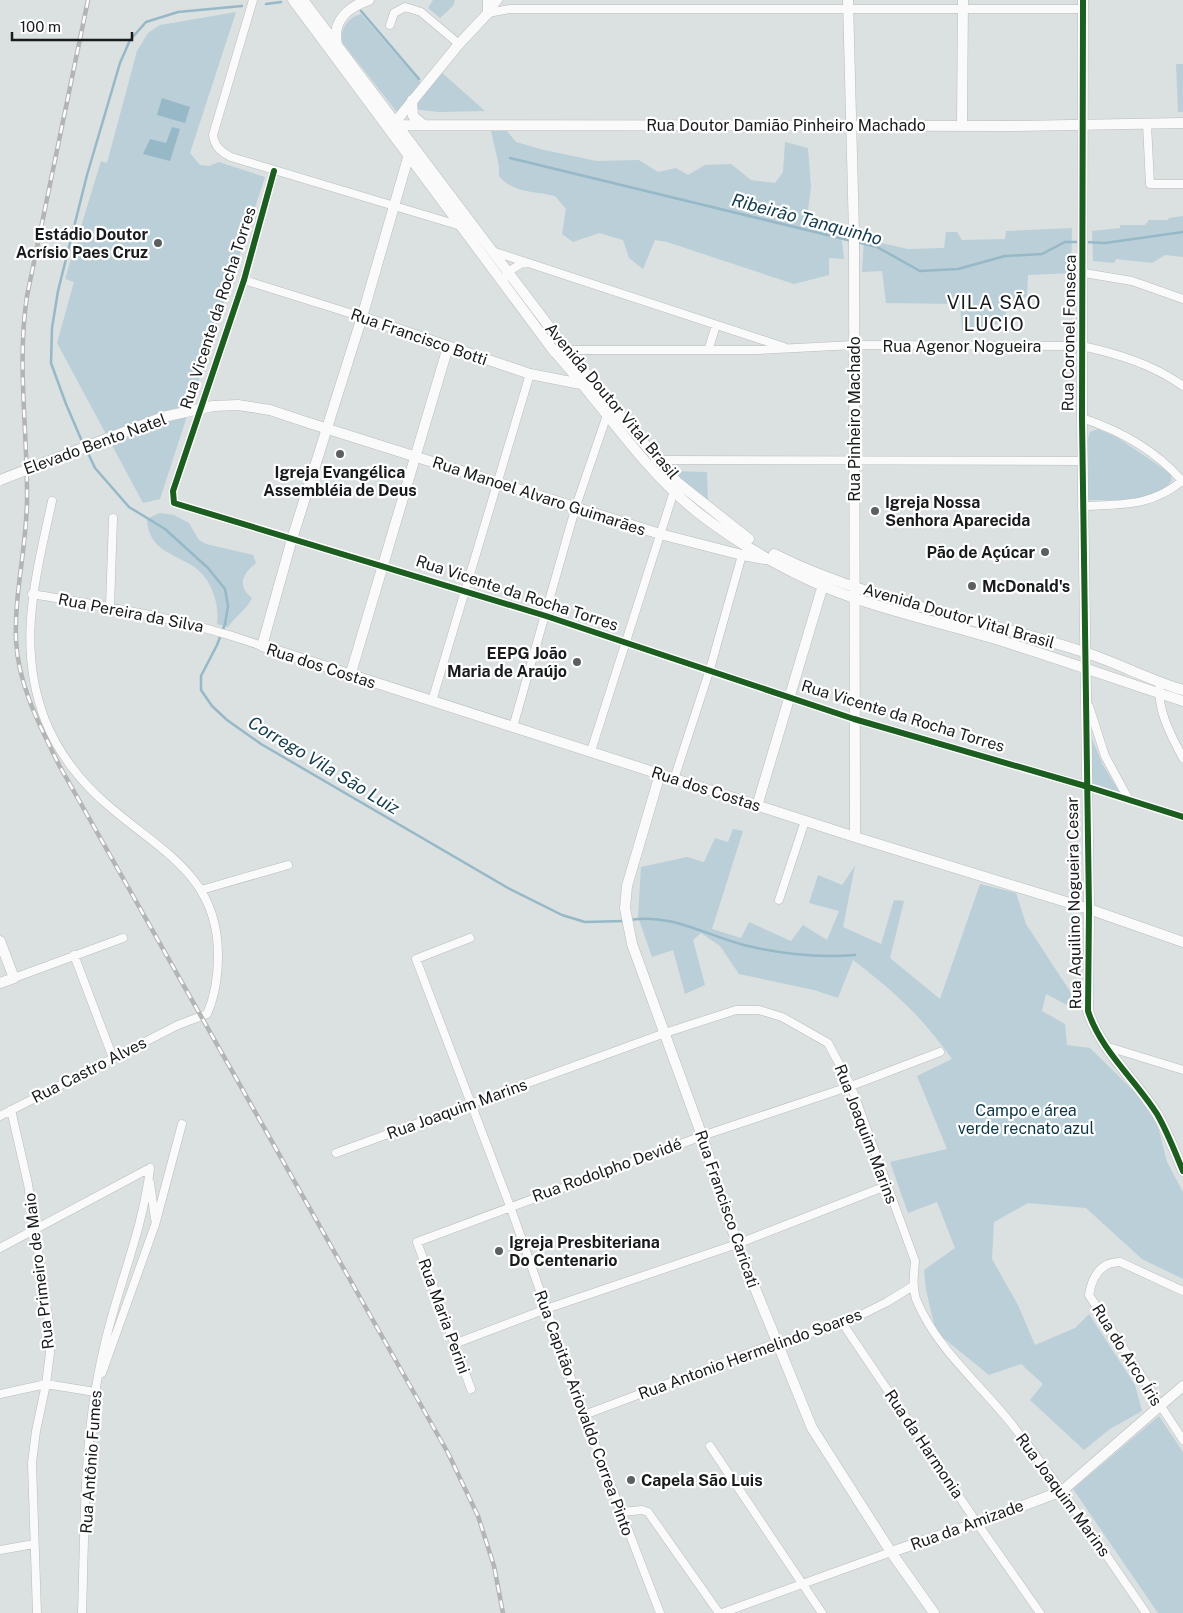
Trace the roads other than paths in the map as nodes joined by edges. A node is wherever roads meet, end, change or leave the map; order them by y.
1 (253, 0) edge
2 (293, 0) edge
3 (303, 0) edge
4 (369, 0) edge
5 (488, 0) edge
6 (498, 0) edge
7 (848, 5) edge
8 (963, 5) edge
9 (1083, 5) edge
10 (488, 13) junction
11 (390, 25) dead end
12 (336, 44) junction
13 (459, 44) junction
14 (412, 100) junction
15 (1183, 123) edge
16 (1146, 124) junction
17 (424, 125) junction
18 (849, 125) junction
19 (962, 125) junction
20 (1084, 125) junction
21 (395, 127) junction
22 (410, 149) junction
23 (274, 171) junction
24 (1183, 184) edge
25 (395, 208) junction
26 (461, 226) junction
27 (476, 229) junction
28 (492, 251) junction
29 (524, 262) junction
30 (509, 272) junction
31 (1084, 273) junction
32 (244, 280) junction
33 (503, 281) junction
34 (1183, 299) edge
35 (362, 317) junction
36 (716, 325) junction
37 (753, 337) junction
38 (854, 345) junction
39 (1082, 346) junction
40 (448, 347) junction
41 (709, 348) junction
42 (788, 348) junction
43 (566, 349) junction
44 (553, 350) junction
45 (758, 350) junction
46 (530, 374) junction
47 (585, 385) junction
48 (1183, 386) edge
49 (597, 387) junction
50 (607, 414) junction
51 (1082, 418) junction
52 (309, 423) joint
53 (327, 428) junction
54 (415, 456) junction
55 (658, 460) junction
56 (646, 461) junction
57 (853, 461) junction
58 (1082, 461) junction
59 (0, 480) edge
60 (1183, 481) edge
61 (498, 482) junction
62 (677, 482) junction
63 (673, 492) junction
64 (52, 501) dead end
65 (576, 506) junction
66 (1082, 506) junction
67 (113, 518) dead end
68 (660, 534) junction
69 (292, 538) junction
70 (742, 556) junction
71 (771, 560) junction
72 (382, 565) junction
73 (823, 585) junction
74 (854, 586) junction
75 (464, 590) junction
76 (32, 594) junction
77 (854, 598) junction
78 (110, 607) junction
79 (546, 616) junction
80 (230, 635) joint
81 (626, 642) junction
82 (262, 646) junction
83 (1085, 652) junction
84 (1085, 667) junction
85 (710, 669) junction
86 (350, 676) junction
87 (1159, 688) junction
88 (1183, 690) edge
89 (1086, 695) junction
90 (788, 696) junction
91 (432, 701) junction
92 (1183, 701) edge
93 (854, 719) junction
94 (512, 727) junction
95 (591, 751) junction
96 (1183, 758) edge
97 (660, 774) junction
98 (674, 779) junction
99 (1085, 786) junction
100 (1129, 800) junction
101 (757, 806) junction
102 (1183, 817) edge
103 (805, 821) junction
104 (855, 838) junction
105 (288, 866) dead end
106 (201, 890) junction
107 (779, 900) dead end
108 (1089, 909) junction
109 (123, 938) dead end
110 (470, 938) dead end
111 (0, 941) edge
112 (1183, 942) edge
113 (74, 955) junction
114 (14, 978) junction
115 (0, 983) edge
116 (665, 1032) junction
117 (1105, 1046) junction
118 (940, 1052) dead end
119 (113, 1058) junction
120 (1183, 1070) edge
121 (851, 1086) junction
122 (470, 1104) junction
123 (11, 1110) junction
124 (0, 1116) edge
125 (182, 1124) dead end
126 (702, 1136) junction
127 (336, 1153) dead end
128 (1183, 1171) edge
129 (149, 1181) junction
130 (886, 1186) junction
131 (510, 1206) junction
132 (155, 1226) junction
133 (35, 1229) junction
134 (417, 1242) joint
135 (738, 1244) junction
136 (0, 1248) edge
137 (913, 1286) junction
138 (1183, 1291) edge
139 (546, 1309) junction
140 (844, 1324) junction
141 (776, 1343) junction
142 (454, 1344) junction
143 (46, 1384) junction
144 (1183, 1386) edge
145 (471, 1389) dead end
146 (95, 1392) junction
147 (0, 1394) edge
148 (1161, 1408) junction
149 (584, 1415) junction
150 (1183, 1440) edge
151 (710, 1446) dead end
152 (1062, 1491) junction
153 (622, 1512) junction
154 (976, 1523) junction
155 (34, 1544) junction
156 (0, 1550) edge
157 (891, 1552) junction
158 (801, 1584) junction
159 (38, 1613) edge
160 (82, 1613) edge
161 (660, 1613) edge
162 (720, 1613) edge
163 (822, 1613) edge
164 (934, 1613) edge
165 (1040, 1613) edge
166 (1146, 1613) edge

1 - 23 street
2 - 21 street, Avenida Doutor Vital Brasil
3 - 12 street, Avenida Doutor Vital Brasil
4 - 12 street
5 - 10 street
6 - 10 street
7 - 8 street
7 - 10 street
7 - 18 street, Rua Pinheiro Machado
8 - 9 street
8 - 19 street
9 - 20 street, Rua Coronel Fonseca
10 - 13 street
11 - 13 street
12 - 21 street, Avenida Doutor Vital Brasil
13 - 14 street
14 - 17 street
14 - 21 street
15 - 16 street, Rua Doutor Damião Pinheiro Machado
16 - 20 street, Rua Doutor Damião Pinheiro Machado
16 - 24 street
17 - 18 street, Rua Doutor Damião Pinheiro Machado
17 - 21 street, Rua Doutor Damião Pinheiro Machado
18 - 19 street, Rua Doutor Damião Pinheiro Machado
18 - 38 street, Rua Pinheiro Machado
19 - 20 street, Rua Doutor Damião Pinheiro Machado
20 - 31 street, Rua Coronel Fonseca
21 - 22 street, Avenida Doutor Vital Brasil
22 - 25 street
22 - 26 street, Avenida Doutor Vital Brasil
22 - 27 street, Avenida Doutor Vital Brasil
23 - 25 street
23 - 32 street, Rua Vicente da Rocha Torres
25 - 26 street
25 - 35 street
26 - 27 street
26 - 33 street, Avenida Doutor Vital Brasil
27 - 28 street, Avenida Doutor Vital Brasil
28 - 29 street
28 - 30 street, Avenida Doutor Vital Brasil
29 - 30 street
29 - 36 street
30 - 33 street
30 - 43 street, Avenida Doutor Vital Brasil
31 - 34 street
31 - 39 street, Rua Coronel Fonseca
32 - 35 street, Rua Francisco Botti
32 - 69 street, Rua Vicente da Rocha Torres
33 - 44 street, Avenida Doutor Vital Brasil
35 - 40 street, Rua Francisco Botti
35 - 53 street
36 - 37 street
36 - 41 street
37 - 42 street
37 - 45 street
38 - 39 street, Rua Agenor Nogueira
38 - 42 street, Rua Agenor Nogueira
38 - 57 street, Rua Pinheiro Machado
39 - 48 street, Rua Agenor Nogueira
39 - 51 street, Rua Coronel Fonseca
40 - 46 street, Rua Francisco Botti
40 - 54 street
41 - 43 street, Rua Agenor Nogueira
41 - 45 street, Rua Agenor Nogueira
42 - 45 street, Rua Agenor Nogueira
43 - 44 street, Rua Agenor Nogueira
43 - 49 street, Avenida Doutor Vital Brasil
44 - 47 street, Avenida Doutor Vital Brasil
46 - 47 street, Rua Francisco Botti
46 - 61 street
47 - 49 street, Rua Francisco Botti
47 - 50 street, Avenida Doutor Vital Brasil
49 - 55 street, Avenida Doutor Vital Brasil
50 - 56 street, Avenida Doutor Vital Brasil
50 - 65 street
51 - 58 street, Rua Coronel Fonseca
51 - 60 street
52 - 53 street, Rua Manoel Alvaro Guimarães
52 - 59 street, Elevado Bento Natel, bridge
53 - 54 street, Rua Manoel Alvaro Guimarães
53 - 69 street
54 - 61 street, Rua Manoel Alvaro Guimarães
54 - 72 street
55 - 56 street
55 - 57 street
55 - 62 street, Avenida Doutor Vital Brasil
56 - 63 street, Avenida Doutor Vital Brasil
57 - 58 street
57 - 74 street, Rua Pinheiro Machado
58 - 66 street, Rua Coronel Fonseca
60 - 66 street
61 - 65 street, Rua Manoel Alvaro Guimarães
61 - 75 street
62 - 63 street
62 - 74 street, Avenida Doutor Vital Brasil
63 - 68 street
63 - 71 street, Avenida Doutor Vital Brasil
64 - 76 street, Rua Castro Alves
65 - 68 street, Rua Manoel Alvaro Guimarães
65 - 79 street
66 - 83 street, Rua Coronel Fonseca
67 - 78 street
68 - 70 street, Rua Manoel Alvaro Guimarães
68 - 81 street
69 - 72 street, Rua Vicente da Rocha Torres
69 - 82 street
70 - 71 street, Rua Manoel Alvaro Guimarães
70 - 85 street
71 - 73 street, Avenida Doutor Vital Brasil
72 - 75 street, Rua Vicente da Rocha Torres
72 - 86 street
73 - 77 street, Avenida Doutor Vital Brasil
73 - 90 street
74 - 77 street, Rua Pinheiro Machado
74 - 83 street, Avenida Doutor Vital Brasil
75 - 79 street, Rua Vicente da Rocha Torres
75 - 91 street
76 - 78 street, Rua Pereira da Silva
76 - 106 street, Rua Castro Alves
77 - 84 street, Avenida Doutor Vital Brasil
77 - 93 street, Rua Pinheiro Machado
78 - 80 street, Rua Pereira da Silva
79 - 81 street, Rua Vicente da Rocha Torres
79 - 94 street
80 - 82 street, Rua dos Costas
81 - 85 street, Rua Vicente da Rocha Torres
81 - 95 street
82 - 86 street, Rua dos Costas
83 - 84 street, Rua Coronel Fonseca
83 - 87 street, Avenida Doutor Vital Brasil
84 - 87 street, Avenida Doutor Vital Brasil
84 - 89 street, Rua Aquilino Nogueira Cesar
85 - 90 street, Rua Vicente da Rocha Torres
85 - 98 street
86 - 91 street, Rua dos Costas
87 - 88 street, Avenida Doutor Vital Brasil
87 - 92 street, Avenida Doutor Vital Brasil
87 - 96 street
89 - 99 street, Rua Aquilino Nogueira Cesar
89 - 100 street
90 - 93 street, Rua Vicente da Rocha Torres
90 - 101 street
91 - 94 street, Rua dos Costas
93 - 99 street, Rua Vicente da Rocha Torres
93 - 104 street, Rua Pinheiro Machado
94 - 95 street, Rua dos Costas
95 - 97 street, Rua dos Costas
97 - 98 street, Rua dos Costas
97 - 116 street, Rua Francisco Caricati
98 - 101 street, Rua dos Costas
99 - 100 street, Rua Vicente da Rocha Torres
99 - 108 street, Rua Aquilino Nogueira Cesar
100 - 102 street, Rua Vicente da Rocha Torres
101 - 103 street, Rua dos Costas
103 - 104 street, Rua dos Costas
103 - 107 street
104 - 108 street, Rua dos Costas
105 - 106 street
106 - 119 street, Rua Castro Alves
108 - 112 street, Rua dos Costas
108 - 117 street, Rua Aquilino Nogueira Cesar
109 - 113 street
110 - 122 street, Rua Capitão Ariovaldo Correa Pinto
111 - 114 street
113 - 114 street
113 - 119 street
114 - 115 street
116 - 121 street, Rua Joaquim Marins
116 - 122 street, Rua Joaquim Marins
116 - 126 street, Rua Francisco Caricati
117 - 120 street
117 - 128 street, Rua Aquilino Nogueira Cesar
118 - 121 street, Rua Rodolpho Devidé
119 - 123 street, Rua Castro Alves
121 - 126 street, Rua Rodolpho Devidé
121 - 130 street, Rua Joaquim Marins
122 - 127 street, Rua Joaquim Marins
122 - 131 street, Rua Capitão Ariovaldo Correa Pinto
123 - 124 street, Rua Castro Alves
123 - 133 street, Rua Primeiro de Maio
125 - 132 street
126 - 131 street, Rua Rodolpho Devidé
126 - 135 street, Rua Francisco Caricati
129 - 132 street
129 - 133 street, Rua Antônio Fumes
129 - 146 street, Rua Antônio Fumes
130 - 135 street
130 - 137 street, Rua Joaquim Marins
131 - 134 street, Rua Rodolpho Devidé
131 - 139 street, Rua Capitão Ariovaldo Correa Pinto
132 - 146 street
133 - 136 street
133 - 143 street, Rua Primeiro de Maio
134 - 142 street, Rua Maria Perini
135 - 139 street
135 - 141 street, Rua Francisco Caricati
137 - 140 street, Rua Antonio Hermelindo Soares
137 - 152 street, Rua Joaquim Marins
138 - 148 street, Rua do Arco Íris
139 - 142 street
139 - 149 street, Rua Capitão Ariovaldo Correa Pinto
140 - 141 street, Rua Antonio Hermelindo Soares
140 - 154 street, Rua da Harmonia
141 - 149 street, Rua Antonio Hermelindo Soares
141 - 157 street, Rua Francisco Caricati
142 - 145 street, Rua Maria Perini
143 - 146 street
143 - 147 street
143 - 155 street, Rua Primeiro de Maio
144 - 148 street, Rua da Amizade
146 - 160 street, Rua Antônio Fumes
148 - 150 street, Rua do Arco Íris
148 - 152 street, Rua da Amizade
149 - 153 street, Rua Capitão Ariovaldo Correa Pinto
151 - 158 street
152 - 154 street, Rua da Amizade
152 - 166 street, Rua Joaquim Marins
153 - 161 street, Rua Capitão Ariovaldo Correa Pinto
153 - 162 street
154 - 157 street, Rua da Amizade
154 - 165 street, Rua da Harmonia
155 - 156 street
155 - 159 street, Rua Primeiro de Maio
157 - 158 street, Rua da Amizade
157 - 164 street, Rua Francisco Caricati
158 - 162 street, Rua da Amizade
158 - 163 street

